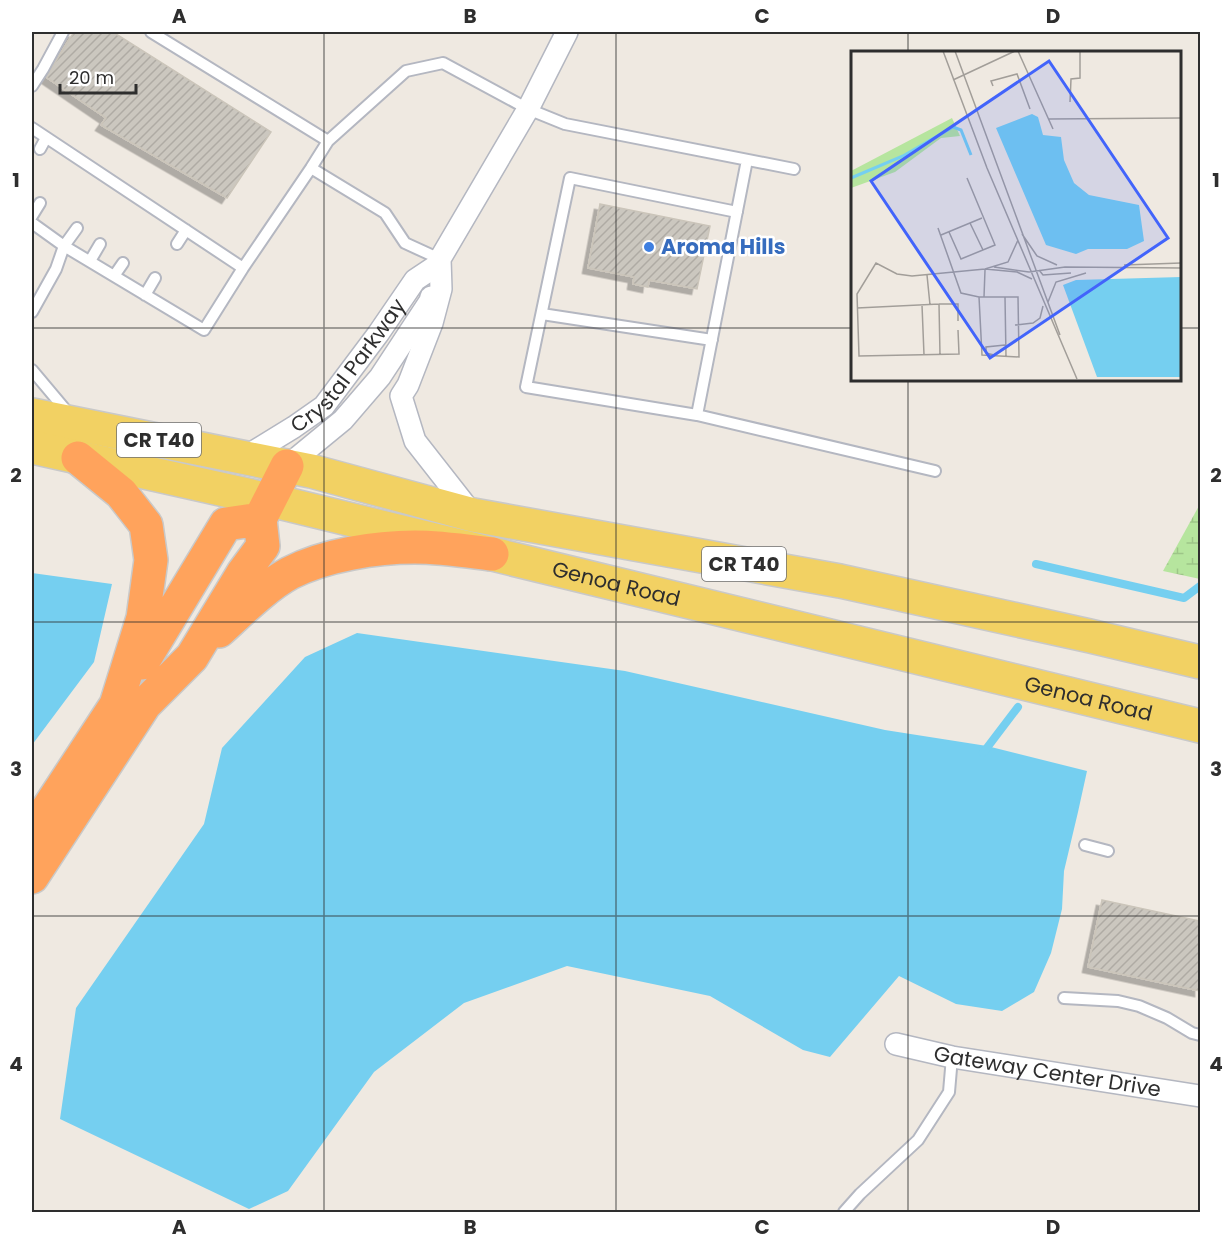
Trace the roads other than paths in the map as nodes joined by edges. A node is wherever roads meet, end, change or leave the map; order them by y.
1 (63, 32) edge
2 (151, 32) edge
3 (567, 32) edge
4 (32, 86) edge
5 (528, 109) junction
6 (32, 128) edge
7 (46, 138) junction
8 (328, 141) junction
9 (40, 148) dead end
10 (747, 160) junction
11 (311, 168) junction
12 (794, 169) dead end
13 (132, 194) junction
14 (40, 203) dead end
15 (126, 204) dead end
16 (158, 212) junction
17 (737, 212) junction
18 (32, 216) edge
19 (152, 222) dead end
20 (32, 223) edge
21 (77, 228) dead end
22 (186, 230) junction
23 (100, 244) dead end
24 (177, 244) dead end
25 (64, 246) junction
26 (90, 261) junction
27 (440, 261) junction
28 (123, 263) dead end
29 (243, 268) junction
30 (114, 276) junction
31 (155, 278) dead end
32 (145, 295) junction
33 (32, 312) edge
34 (542, 314) junction
35 (712, 340) junction
36 (32, 370) edge
37 (32, 415) edge
38 (697, 415) junction
39 (77, 424) junction
40 (32, 447) edge
41 (244, 457) junction
42 (78, 458) junction
43 (288, 466) junction
44 (935, 471) dead end
45 (265, 510) junction
46 (473, 515) junction
47 (492, 554) junction
48 (192, 657) junction
49 (1200, 662) edge
50 (116, 705) junction
51 (1200, 726) edge
52 (83, 799) junction
53 (32, 833) edge
54 (1085, 845) dead end
55 (1108, 851) dead end
56 (32, 877) edge
57 (32, 905) edge
58 (1064, 998) dead end
59 (1200, 1035) edge
60 (896, 1044) dead end
61 (952, 1057) junction
62 (1200, 1096) edge
63 (844, 1212) edge

1 - 4 lane
2 - 8 lane
3 - 5 street, Crystal Parkway
5 - 8 lane
5 - 10 lane
5 - 27 street, Crystal Parkway
6 - 7 lane
7 - 9 lane
7 - 13 lane
8 - 11 lane
10 - 12 lane
10 - 17 lane
11 - 27 lane
11 - 29 lane
13 - 15 lane
13 - 16 lane
14 - 18 lane
16 - 19 lane
16 - 22 lane
17 - 34 lane
17 - 35 lane
20 - 25 lane
21 - 25 lane
22 - 24 lane
22 - 29 lane
23 - 26 lane
25 - 26 lane
25 - 33 lane
26 - 30 lane
27 - 41 street, Crystal Parkway
27 - 43 street
27 - 46 street, Crystal Parkway
28 - 30 lane
29 - 32 lane
30 - 32 lane
31 - 32 lane
34 - 35 lane
34 - 38 lane
35 - 38 lane
36 - 39 lane
37 - 39 main road, Genoa Road / CR T40
38 - 44 lane
39 - 41 main road, Genoa Road / CR T40
40 - 42 main road, Genoa Road / CR T40
41 - 43 main road, Genoa Road / CR T40
42 - 45 main road, Genoa Road / CR T40
42 - 50 highway
43 - 45 highway
43 - 46 main road, Genoa Road / CR T40
45 - 47 main road, Genoa Road / CR T40
45 - 48 highway
45 - 50 highway
46 - 49 main road, Genoa Road / CR T40
47 - 48 highway
47 - 51 main road, Genoa Road / CR T40
48 - 52 highway
50 - 53 highway
52 - 56 highway
52 - 57 highway
54 - 55 lane
58 - 59 lane
60 - 61 street, Gateway Center Drive
61 - 62 street, Gateway Center Drive
61 - 63 lane

